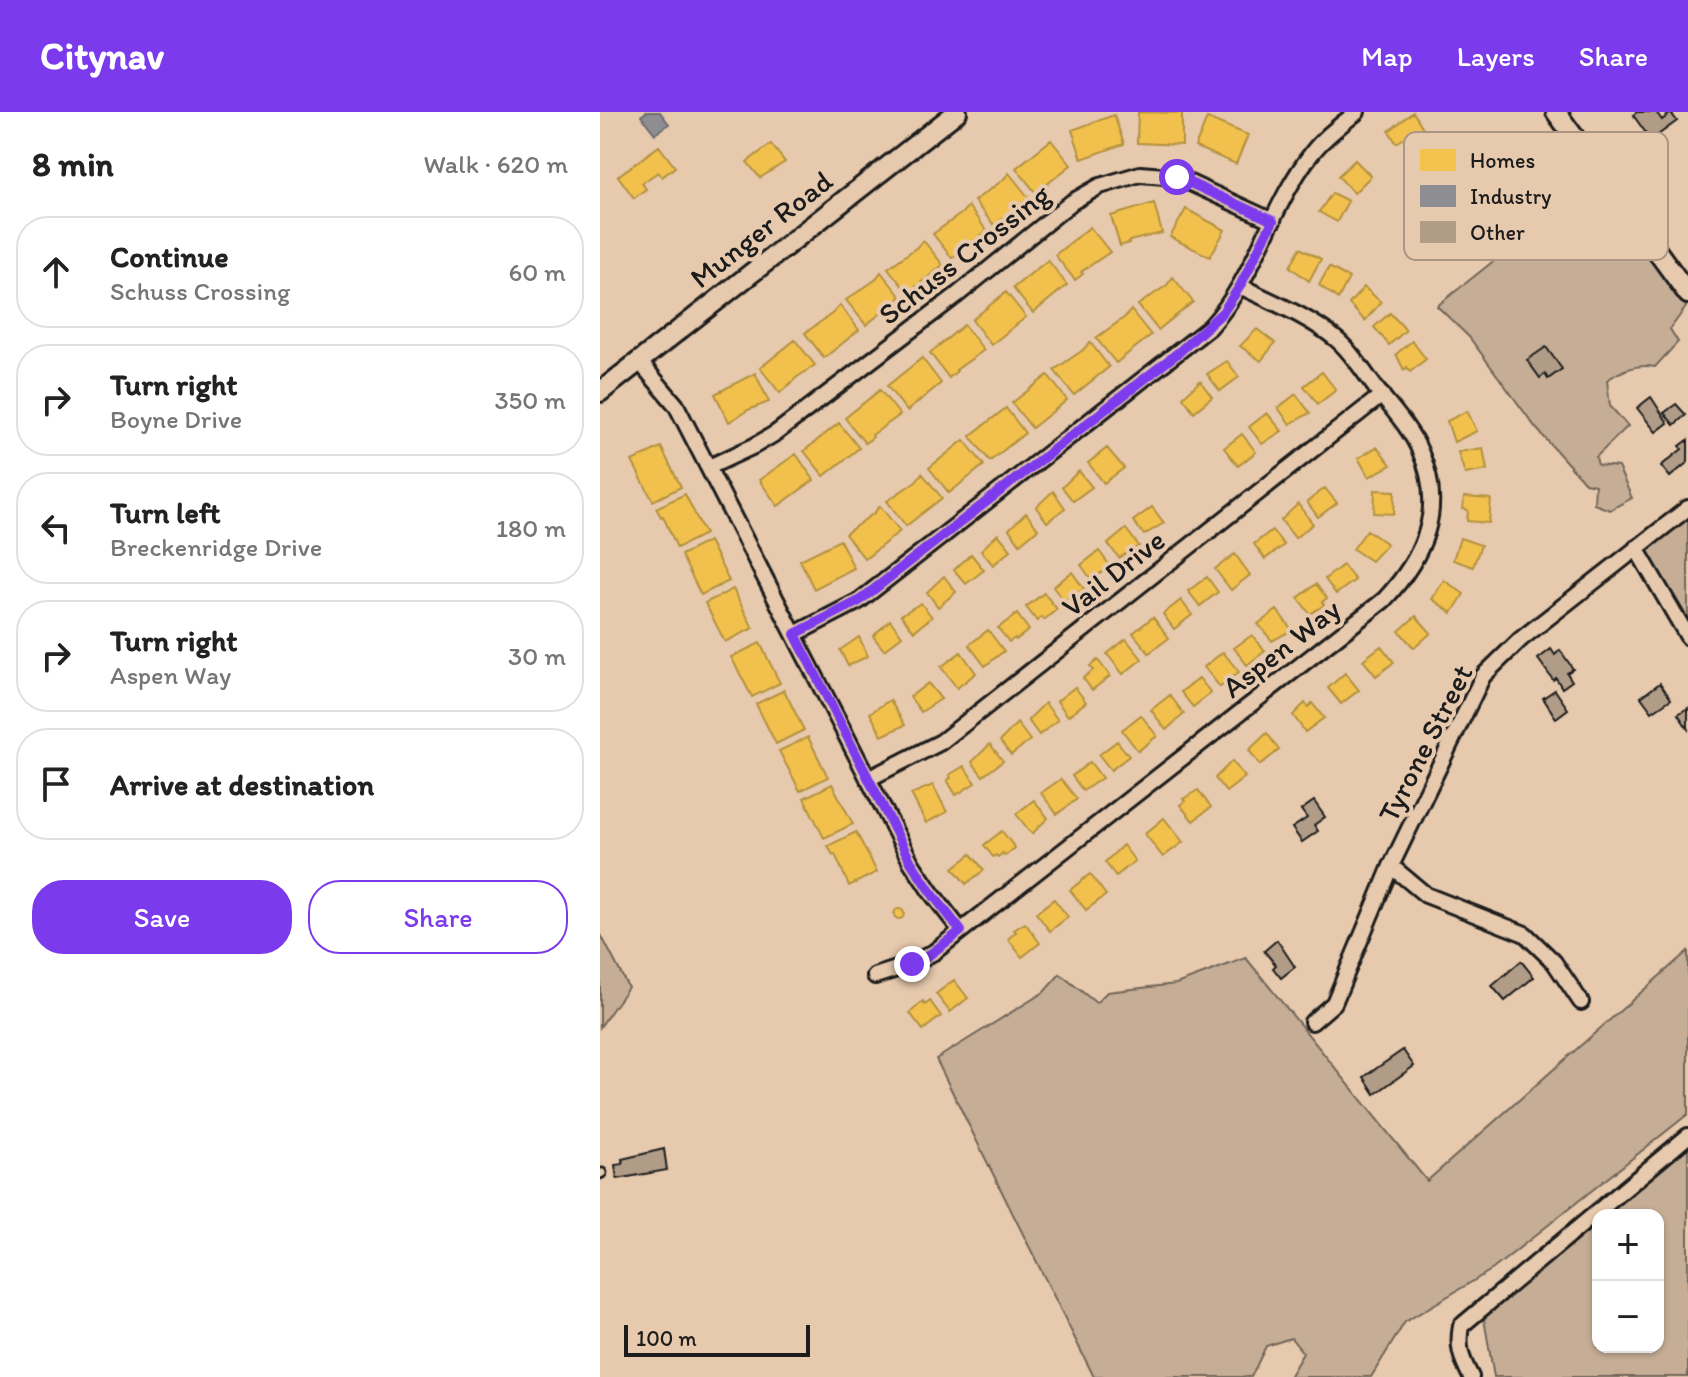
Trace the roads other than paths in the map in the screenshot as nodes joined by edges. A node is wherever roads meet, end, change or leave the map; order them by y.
1 (957, 112) edge
2 (1357, 112) edge
3 (1556, 112) edge
4 (1571, 132) edge
5 (1273, 221) junction
6 (1666, 260) edge
7 (1240, 286) junction
8 (1688, 294) edge
9 (639, 361) junction
10 (600, 392) edge
11 (1382, 395) junction
12 (709, 467) junction
13 (1688, 508) edge
14 (1636, 548) junction
15 (795, 634) junction
16 (1688, 637) edge
17 (868, 779) junction
18 (1391, 866) junction
19 (961, 931) junction
20 (875, 976) dead end
21 (1581, 1002) dead end
22 (1312, 1022) dead end
23 (1688, 1136) edge
24 (1471, 1377) edge

1 - 9 street, Munger Road
2 - 5 street
3 - 4 street
5 - 7 street
5 - 12 street, Schuss Crossing
6 - 8 street
7 - 11 street, Aspen Way
7 - 15 street
9 - 10 street, Munger Road
9 - 12 street
11 - 17 street, Vail Drive
11 - 19 street, Aspen Way
12 - 15 street
13 - 14 street, Tyrone Street
14 - 16 street
14 - 18 street, Tyrone Street
15 - 17 street
17 - 19 street
18 - 21 street
18 - 22 street, Tyrone Street
19 - 20 street, Aspen Way
23 - 24 street

